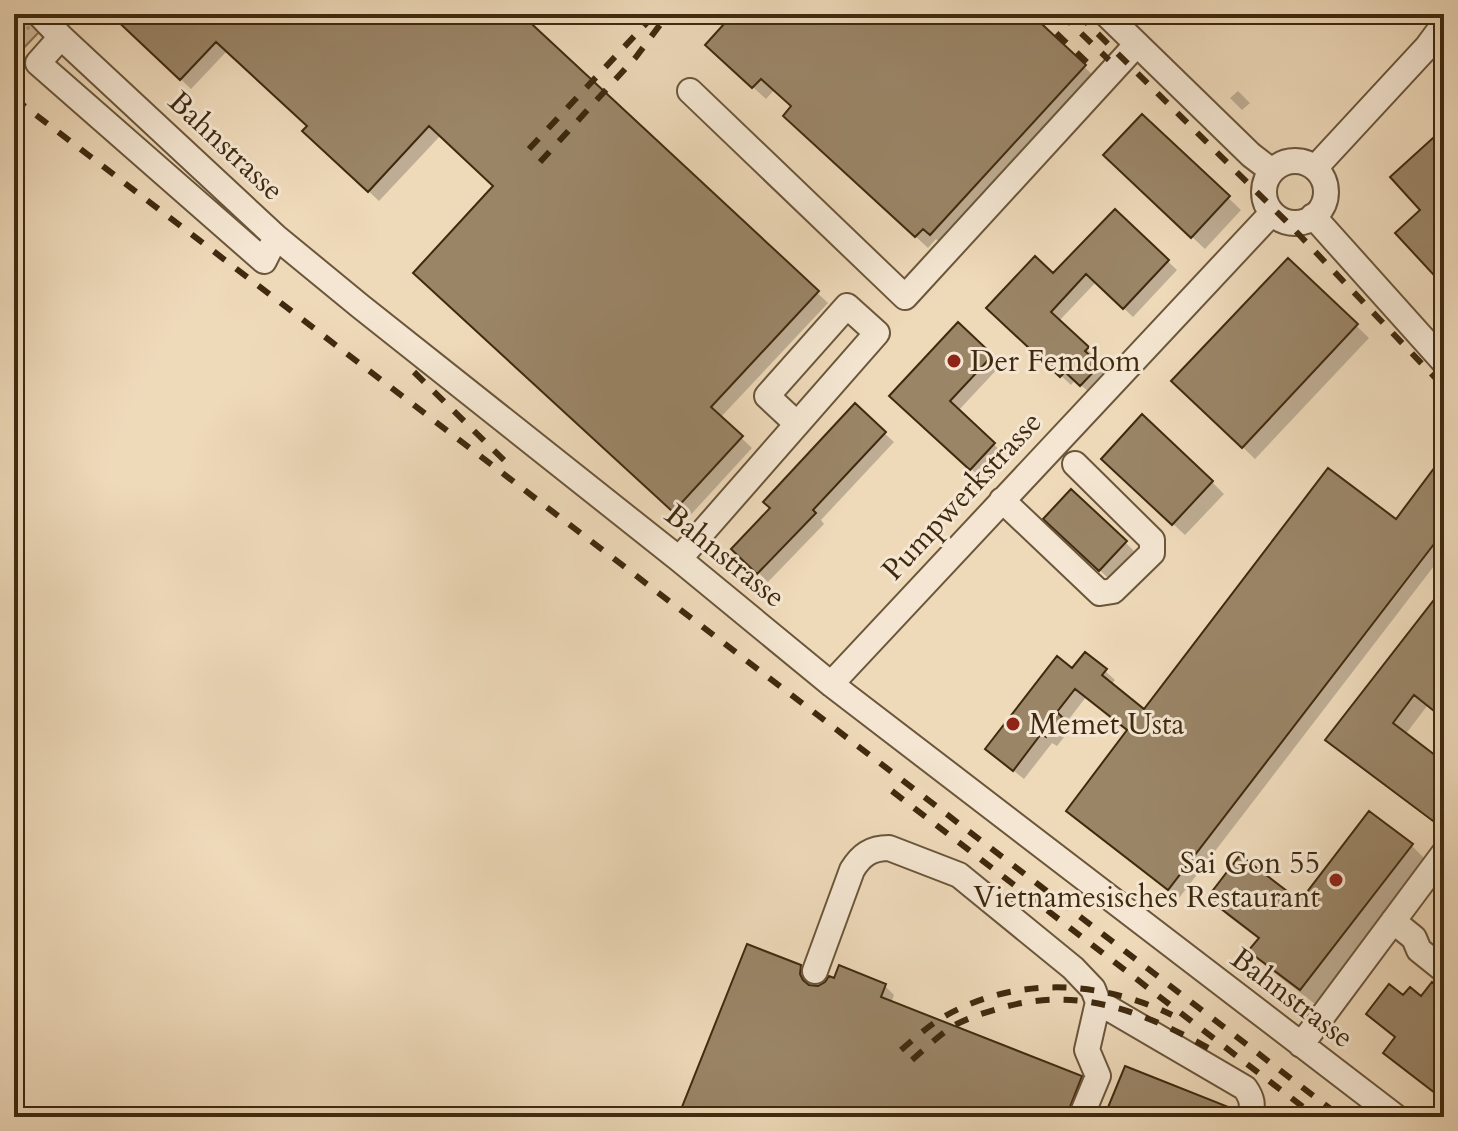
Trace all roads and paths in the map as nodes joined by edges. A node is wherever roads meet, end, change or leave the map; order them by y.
1 (39, 14) edge
2 (1106, 14) edge
3 (1437, 14) edge
4 (1444, 24) edge
5 (61, 37) junction
6 (1137, 44) junction
7 (690, 91) dead end
8 (1315, 168) junction
9 (1272, 171) junction
10 (1272, 213) junction
11 (1313, 216) junction
12 (276, 237) junction
13 (1444, 362) edge
14 (797, 424) junction
15 (1075, 464) dead end
16 (1002, 500) junction
17 (679, 559) junction
18 (831, 684) junction
19 (1444, 853) edge
20 (1393, 921) junction
21 (1444, 970) edge
22 (815, 971) dead end
23 (1098, 1002) junction
24 (1301, 1045) junction
25 (1081, 1117) edge
26 (1249, 1117) edge
27 (1396, 1117) edge

1 - 5 street, Bahnstrasse
2 - 6 street
3 - 4 street
4 - 8 street
5 - 12 street, Bahnstrasse
5 - 12 street
6 - 7 street
6 - 9 street
8 - 9 street
8 - 11 street
9 - 10 street
10 - 11 street
10 - 16 street, Pumpwerkstrasse
11 - 13 street
12 - 17 street, Bahnstrasse
14 - 14 street
14 - 17 street
15 - 16 street
16 - 18 street, Pumpwerkstrasse
17 - 18 street, Bahnstrasse
18 - 24 street, Bahnstrasse
19 - 20 street
20 - 21 street
20 - 24 street
22 - 23 street
23 - 25 street
23 - 26 street
24 - 27 street, Bahnstrasse

